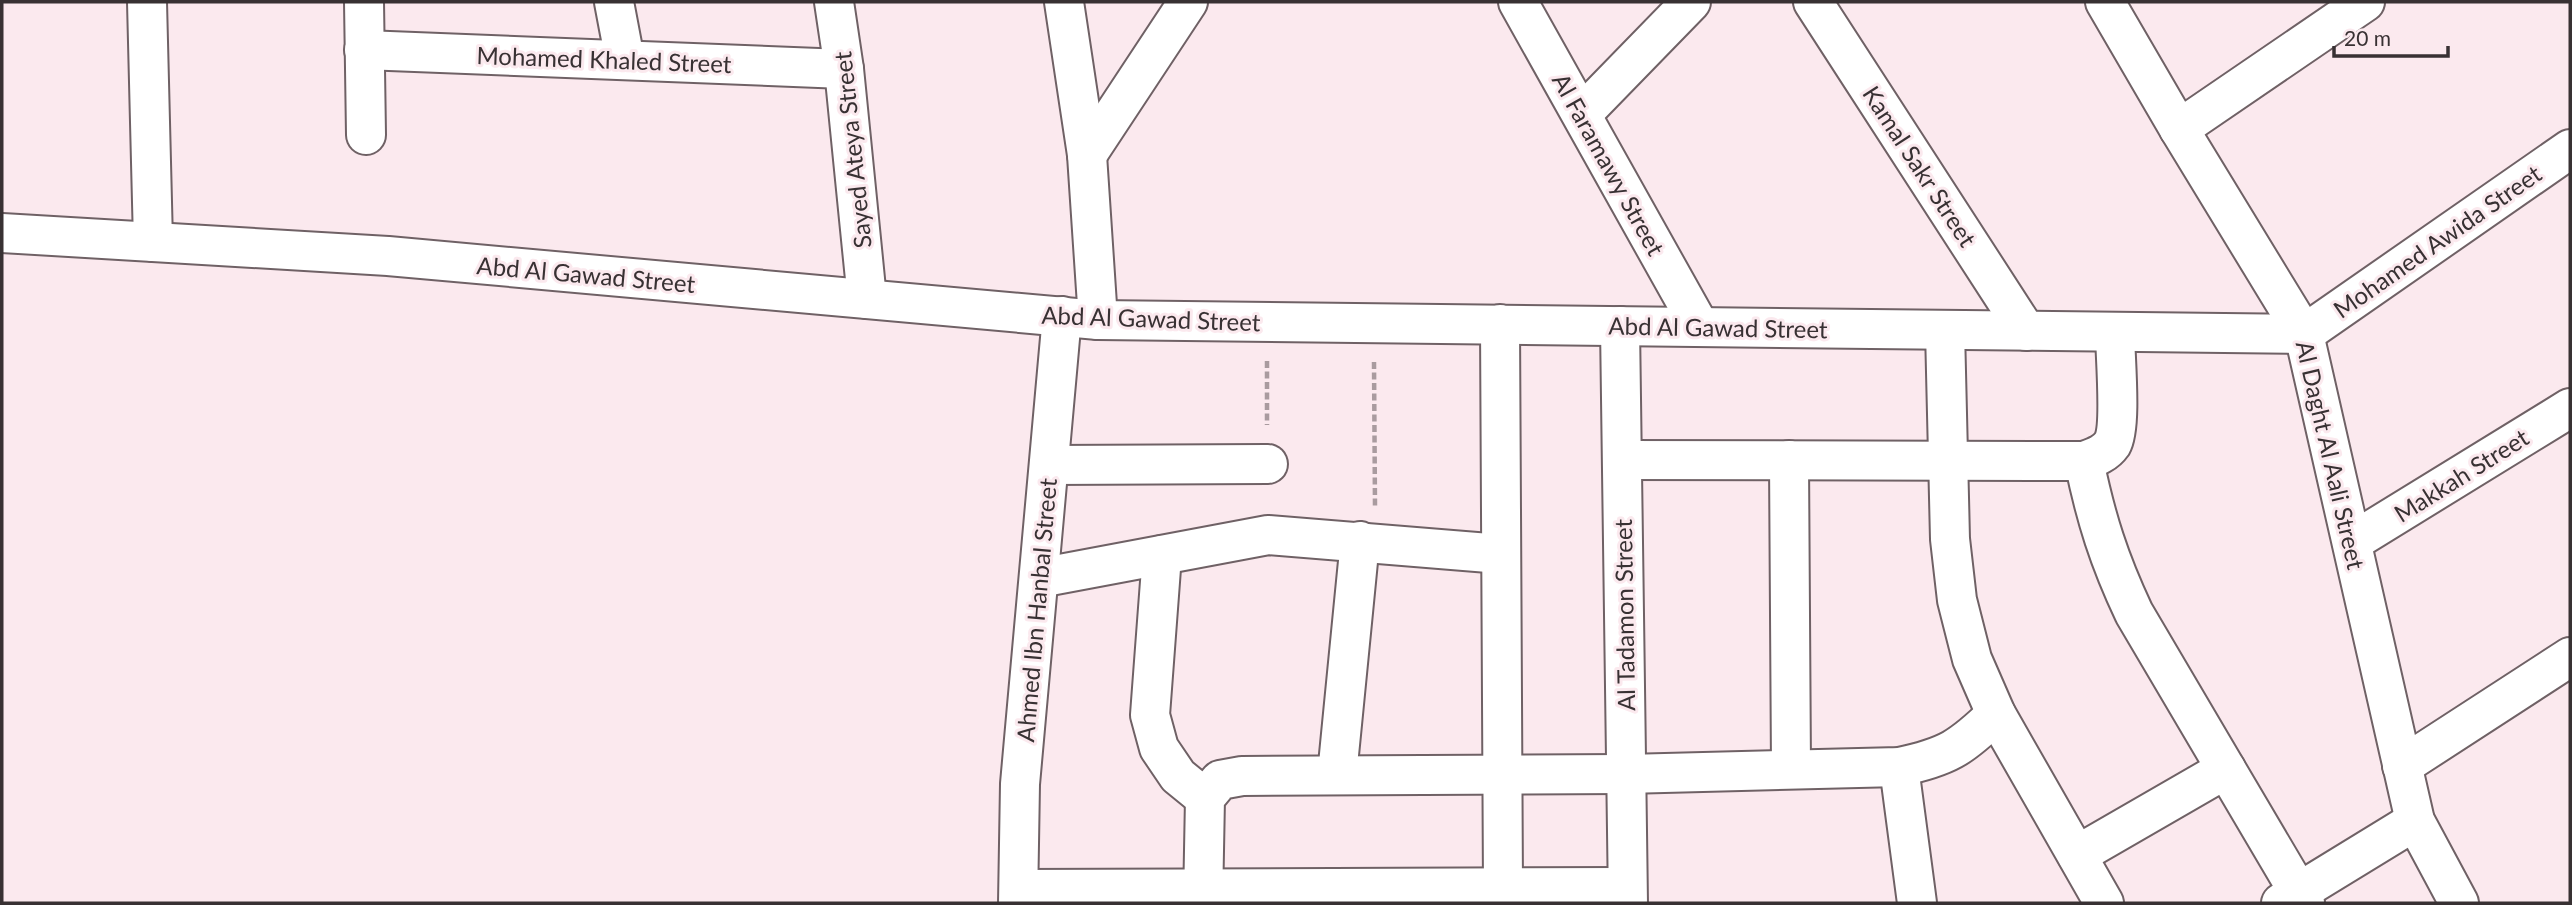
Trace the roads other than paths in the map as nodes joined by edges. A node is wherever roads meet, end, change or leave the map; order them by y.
1 (147, 2) edge
2 (363, 2) edge
3 (614, 2) edge
4 (834, 2) edge
5 (1064, 2) edge
6 (1188, 2) edge
7 (1518, 2) edge
8 (1691, 2) edge
9 (1813, 2) edge
10 (2105, 2) edge
11 (2365, 2) edge
12 (364, 50) junction
13 (625, 60) junction
14 (844, 69) junction
15 (1582, 114) junction
16 (2179, 129) junction
17 (366, 135) dead end
18 (2570, 149) edge
19 (1087, 155) junction
20 (2, 233) edge
21 (153, 242) junction
22 (867, 299) junction
23 (1080, 318) junction
24 (1500, 324) junction
25 (1620, 326) junction
26 (1700, 327) junction
27 (1945, 330) junction
28 (2026, 331) junction
29 (2115, 332) junction
30 (2304, 334) junction
31 (2570, 408) edge
32 (1622, 460) junction
33 (1789, 460) junction
34 (1948, 461) junction
35 (2084, 461) junction
36 (1268, 464) dead end
37 (1049, 465) junction
38 (1367, 542) junction
39 (2352, 542) junction
40 (1501, 554) junction
41 (1162, 555) junction
42 (1039, 578) junction
43 (2570, 657) edge
44 (1996, 714) junction
45 (2402, 766) junction
46 (1899, 767) junction
47 (1791, 769) junction
48 (2226, 769) junction
49 (1503, 774) junction
50 (1626, 774) junction
51 (1337, 775) junction
52 (1205, 798) junction
53 (2415, 821) junction
54 (2077, 855) junction
55 (1514, 892) edge
56 (1628, 895) edge
57 (1018, 896) edge
58 (1203, 896) edge
59 (2090, 898) edge
60 (2295, 900) edge
61 (1917, 903) edge
62 (2459, 903) edge

1 - 21 street
2 - 12 street
3 - 13 street
4 - 14 street, Sayed Ateya Street
5 - 19 street, Ahmed Ibn Hanbal Street
6 - 19 street
7 - 15 street, Al Faramawy Street
8 - 15 street
9 - 28 street, Kamal Sakr Street
10 - 16 street, Al Daght Al Aali Street
11 - 16 street
12 - 13 street, Mohamed Khaled Street
12 - 17 street
13 - 14 street, Mohamed Khaled Street
14 - 22 street, Sayed Ateya Street
15 - 26 street, Al Faramawy Street
16 - 30 street, Al Daght Al Aali Street
18 - 30 street, Mohamed Awida Street
19 - 23 street, Ahmed Ibn Hanbal Street
20 - 21 street, Abd Al Gawad Street
21 - 22 street, Abd Al Gawad Street
22 - 23 street, Abd Al Gawad Street
23 - 24 street, Abd Al Gawad Street
23 - 37 street, Ahmed Ibn Hanbal Street
24 - 25 street, Abd Al Gawad Street
24 - 40 street
25 - 26 street, Abd Al Gawad Street
25 - 32 street, Al Tadamon Street
26 - 27 street, Abd Al Gawad Street
27 - 28 street, Abd Al Gawad Street
27 - 34 street
28 - 29 street, Abd Al Gawad Street
29 - 30 street, Abd Al Gawad Street
29 - 35 street
30 - 39 street, Al Daght Al Aali Street
31 - 39 street, Makkah Street
32 - 33 street
32 - 50 street, Al Tadamon Street
33 - 34 street
33 - 47 street
34 - 35 street
34 - 44 street
35 - 48 street
36 - 37 street
37 - 42 street, Ahmed Ibn Hanbal Street
38 - 40 street
38 - 41 street
38 - 51 street
39 - 45 street, Al Daght Al Aali Street
40 - 49 street
41 - 42 street
41 - 52 street
42 - 57 street, Ahmed Ibn Hanbal Street
43 - 45 street
44 - 46 street
44 - 54 street
45 - 53 street, Al Daght Al Aali Street
46 - 47 street
46 - 61 street
47 - 50 street
48 - 54 street
48 - 60 street
49 - 50 street
49 - 51 street
49 - 55 street
50 - 56 street, Al Tadamon Street
51 - 52 street
52 - 58 street
53 - 60 street
53 - 62 street, Al Daght Al Aali Street
54 - 59 street
55 - 56 street
55 - 58 street
57 - 58 street

